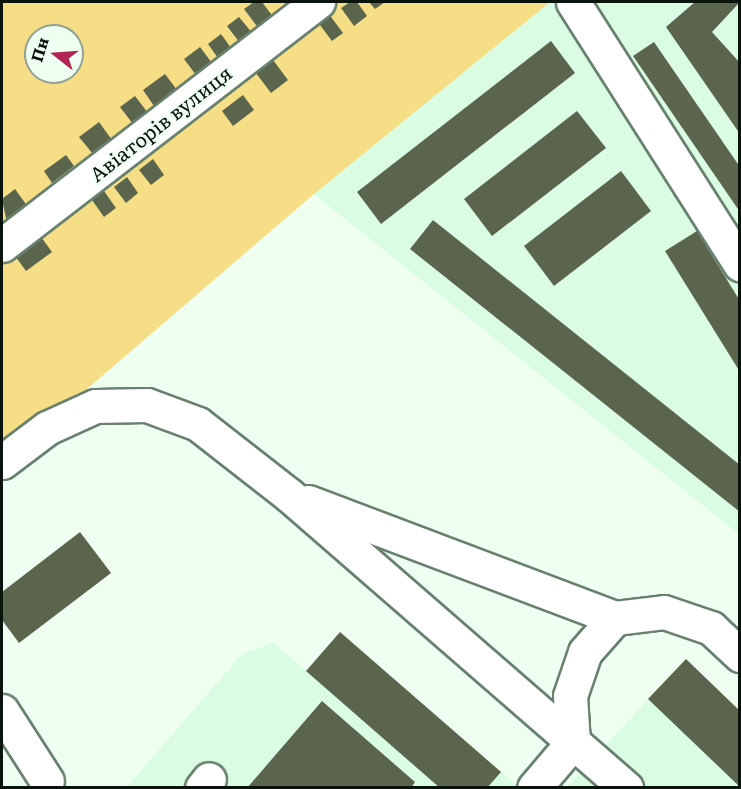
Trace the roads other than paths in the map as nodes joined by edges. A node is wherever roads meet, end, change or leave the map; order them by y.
1 (318, 2) edge
2 (573, 2) edge
3 (2, 244) edge
4 (740, 264) edge
5 (2, 462) edge
6 (289, 495) junction
7 (615, 618) junction
8 (740, 655) edge
9 (2, 711) edge
10 (573, 742) junction
11 (47, 780) dead end
12 (534, 788) edge
13 (626, 788) edge

1 - 3 street, Авіаторів вулиця
2 - 4 street
5 - 6 street
6 - 7 street
6 - 10 street
7 - 8 street
7 - 10 street
9 - 11 street
10 - 12 street
10 - 13 street

